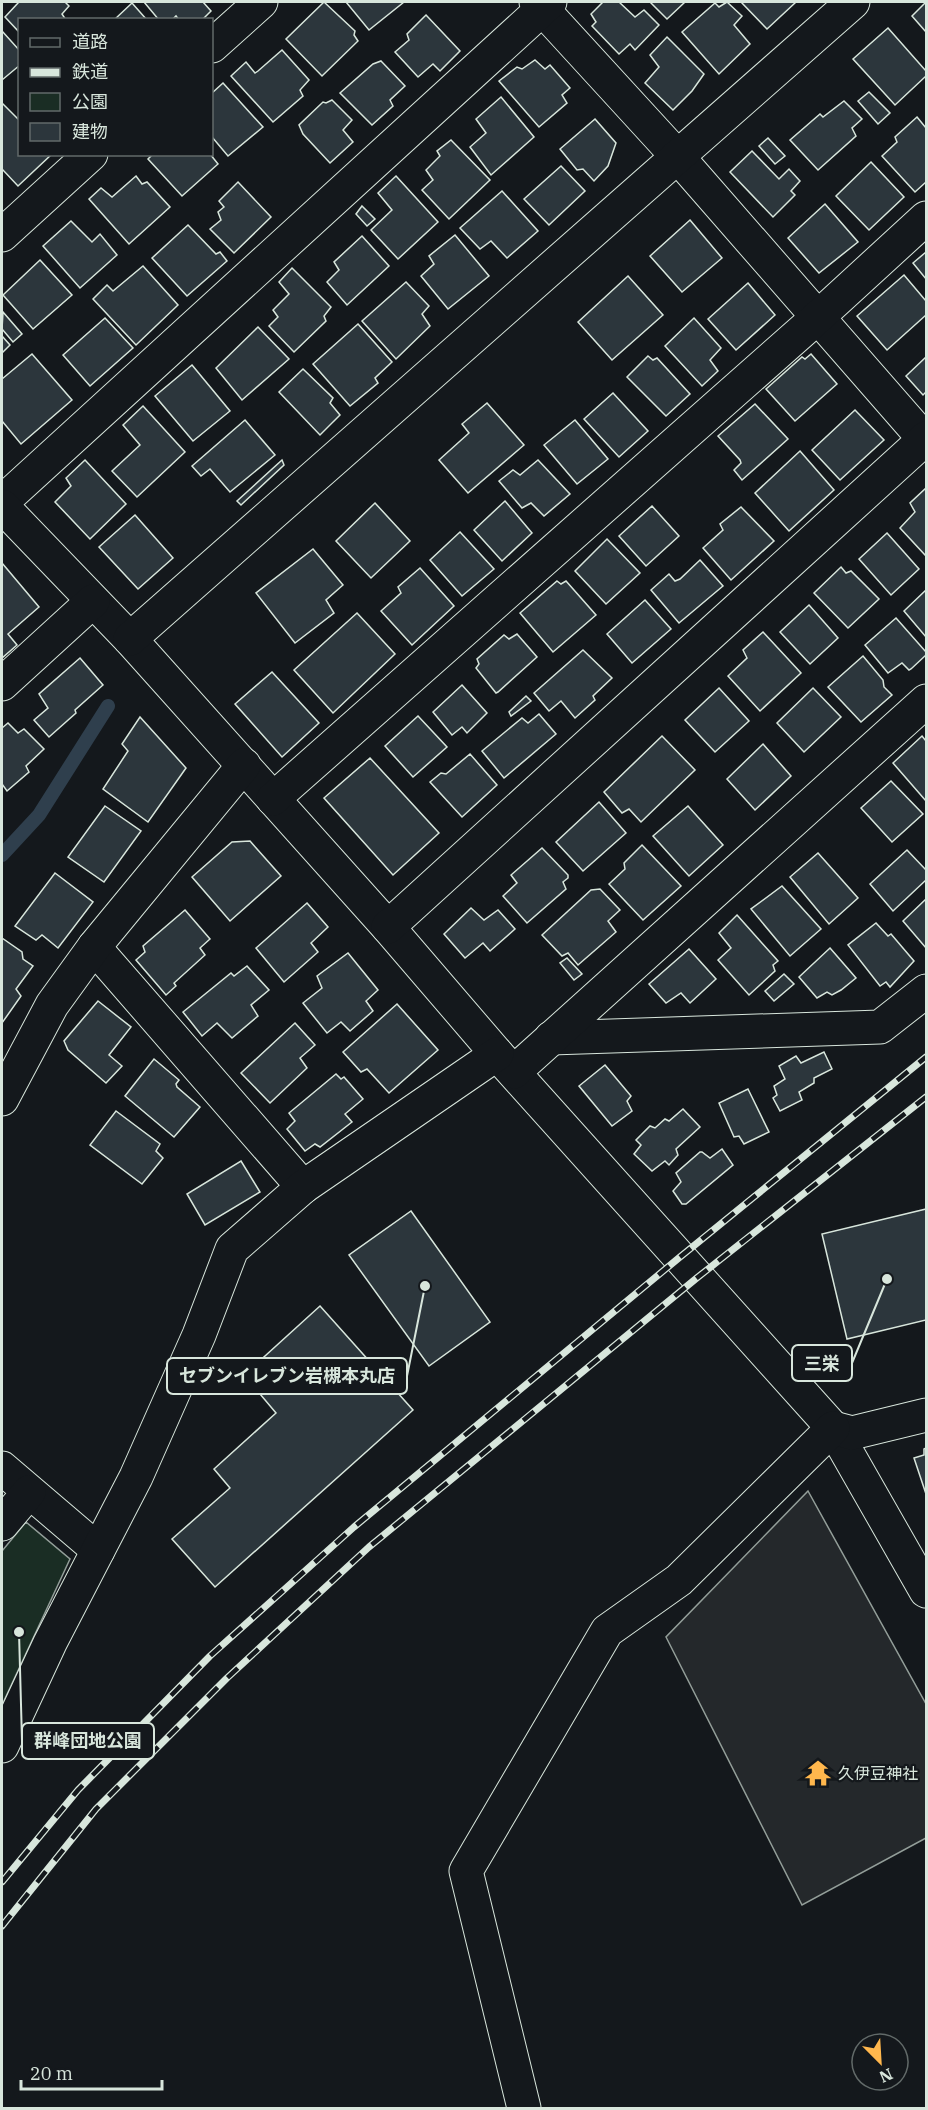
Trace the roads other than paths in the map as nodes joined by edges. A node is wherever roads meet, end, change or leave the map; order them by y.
1 (261, 2) edge
2 (853, 2) edge
3 (542, 4) edge
4 (213, 45) edge
5 (89, 156) edge
6 (678, 157) junction
7 (927, 218) edge
8 (2, 235) edge
9 (818, 317) junction
10 (926, 439) edge
11 (2, 504) edge
12 (93, 601) junction
13 (130, 639) junction
14 (2, 684) edge
15 (927, 701) edge
16 (244, 765) junction
17 (273, 799) junction
18 (388, 927) junction
19 (94, 947) junction
20 (927, 991) edge
21 (551, 1038) junction
22 (506, 1063) junction
23 (2, 1099) edge
24 (303, 1187) junction
25 (927, 1415) edge
26 (833, 1428) junction
27 (2, 1468) edge
28 (30, 1492) junction
29 (2, 1524) edge
30 (98, 1550) junction
31 (927, 1591) edge
32 (2, 1746) edge
33 (524, 2109) edge

1 - 4 street
2 - 6 street
3 - 6 street
3 - 11 street
5 - 8 street
6 - 9 street
6 - 13 street
7 - 9 street
9 - 10 street
9 - 17 street
10 - 18 street
11 - 12 street
12 - 13 street
12 - 14 street
13 - 16 street
15 - 21 street
16 - 17 street
16 - 19 street
17 - 18 street
18 - 22 street
19 - 23 street
19 - 24 street
20 - 21 street
21 - 22 street
22 - 24 street
22 - 26 street
24 - 30 street
25 - 26 street
26 - 31 street
26 - 33 street
27 - 28 street
28 - 29 street
28 - 30 street
30 - 32 street

